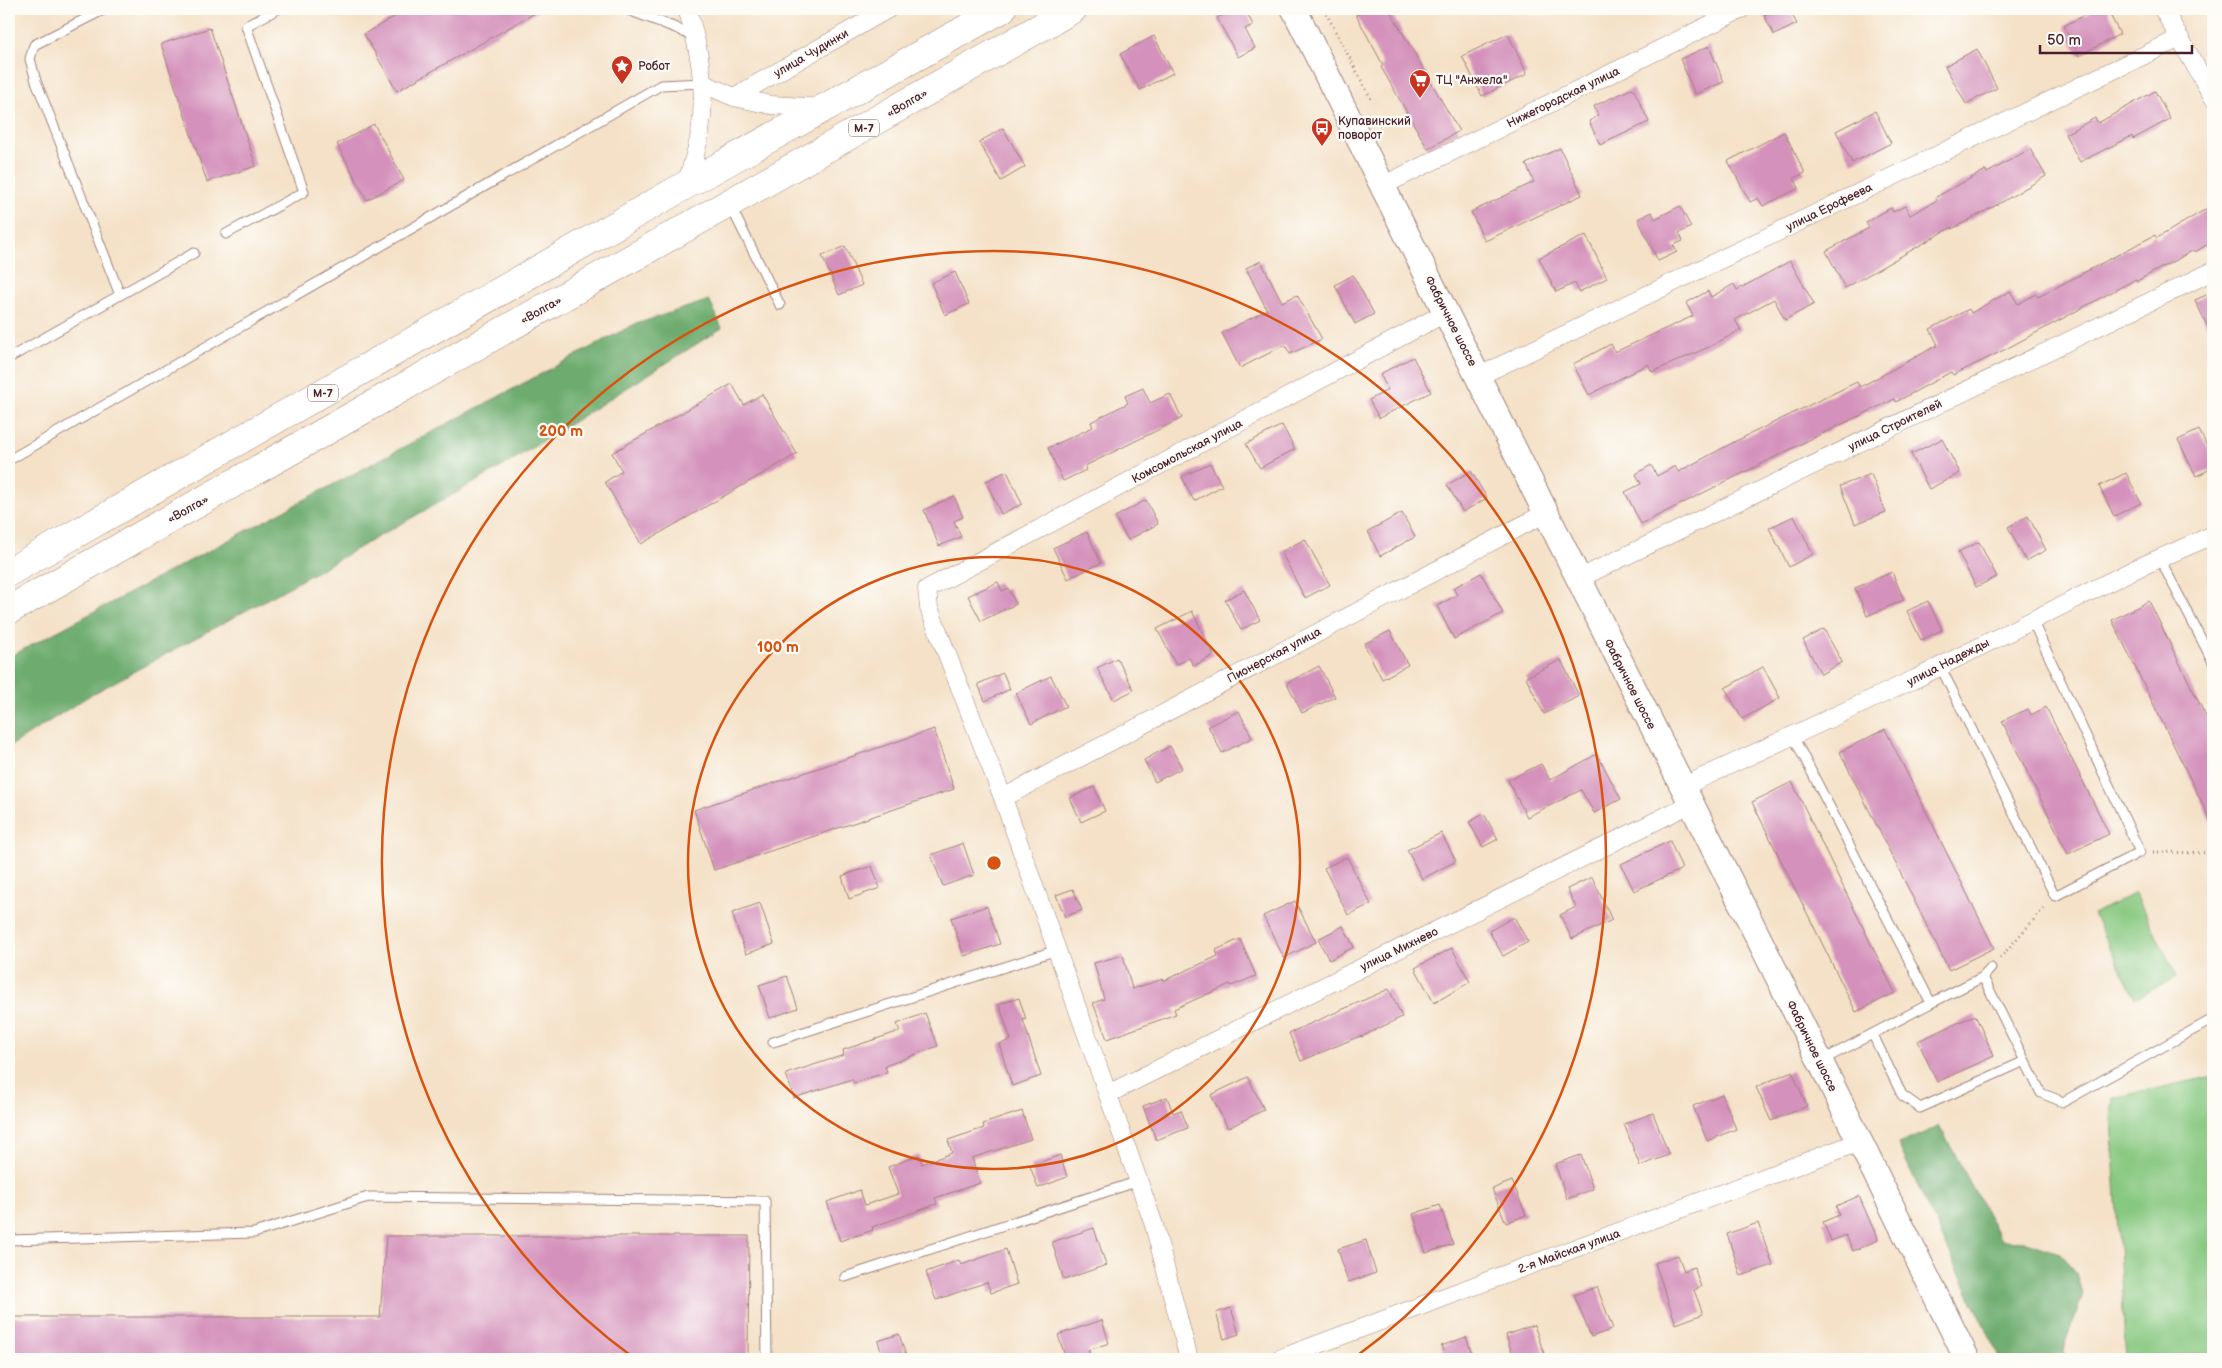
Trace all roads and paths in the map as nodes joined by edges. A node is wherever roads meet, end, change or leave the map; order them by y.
1 (105, 9) edge
2 (278, 9) edge
3 (626, 9) edge
4 (687, 9) edge
5 (888, 9) edge
6 (1002, 9) edge
7 (1073, 9) edge
8 (1294, 9) edge
9 (1324, 9) edge
10 (1742, 9) edge
11 (2163, 9) edge
12 (696, 38) junction
13 (2180, 38) junction
14 (702, 83) junction
15 (734, 97) junction
16 (2213, 97) edge
17 (1372, 101) dead end
18 (826, 108) junction
19 (686, 185) junction
20 (1384, 185) junction
21 (729, 204) junction
22 (226, 234) dead end
23 (194, 253) dead end
24 (2213, 272) edge
25 (120, 295) junction
26 (780, 305) dead end
27 (1447, 312) junction
28 (9, 358) edge
29 (1479, 376) junction
30 (9, 460) edge
31 (1546, 513) junction
32 (2213, 535) edge
33 (2160, 559) junction
34 (9, 572) edge
35 (1578, 579) junction
36 (9, 610) edge
37 (2032, 620) junction
38 (2213, 662) edge
39 (1940, 666) junction
40 (1793, 736) junction
41 (1686, 796) junction
42 (1003, 798) junction
43 (2140, 852) junction
44 (2213, 853) edge
45 (2055, 896) junction
46 (1057, 950) junction
47 (1991, 968) joint
48 (1983, 977) junction
49 (1931, 1003) junction
50 (2213, 1019) edge
51 (1873, 1035) junction
52 (773, 1042) dead end
53 (1820, 1061) junction
54 (2025, 1061) junction
55 (1108, 1094) junction
56 (1858, 1142) junction
57 (1139, 1181) junction
58 (9, 1240) edge
59 (845, 1277) dead end
60 (767, 1359) edge
61 (1189, 1359) edge
62 (1279, 1359) edge
63 (1967, 1359) edge

1 - 25 lane
2 - 22 lane
3 - 12 lane
4 - 12 street
5 - 15 street, улица Чудинки
6 - 18 highway, М-7
7 - 21 highway, «Волга» / М-7
8 - 20 main road, Фабричное шоссе
9 - 17 path
10 - 20 street, Нижегородская улица
11 - 13 street
12 - 14 street
13 - 16 street
13 - 29 street, улица Ерофеева
14 - 15 street
14 - 19 street
14 - 30 lane
15 - 18 street
18 - 19 highway, М-7
19 - 34 highway, М-7
20 - 27 main road, Фабричное шоссе
21 - 26 lane
21 - 36 highway, «Волга» / М-7
23 - 25 lane
24 - 35 street, улица Строителей
25 - 28 lane
27 - 29 main road, Фабричное шоссе
27 - 42 street, Комсомольская улица
29 - 31 main road, Фабричное шоссе
31 - 35 main road, Фабричное шоссе
31 - 42 street, Пионерская улица
32 - 33 street, улица Надежды
33 - 37 street, улица Надежды
33 - 38 lane
35 - 41 main road, Фабричное шоссе
37 - 39 street, улица Надежды
37 - 43 lane
39 - 40 street, улица Надежды
39 - 45 lane
40 - 41 street, улица Надежды
40 - 49 lane
41 - 53 main road, Фабричное шоссе
41 - 55 street, улица Михнево
42 - 46 street
43 - 44 path
43 - 45 lane
45 - 47 path
46 - 52 lane
46 - 55 street
47 - 48 lane
48 - 49 lane
48 - 54 lane
49 - 51 lane
50 - 54 lane
51 - 53 lane
51 - 54 lane
53 - 56 main road, Фабричное шоссе
55 - 57 street
56 - 62 street, 2-я Майская улица
56 - 63 main road, Фабричное шоссе
57 - 59 lane
57 - 61 street
58 - 60 lane

